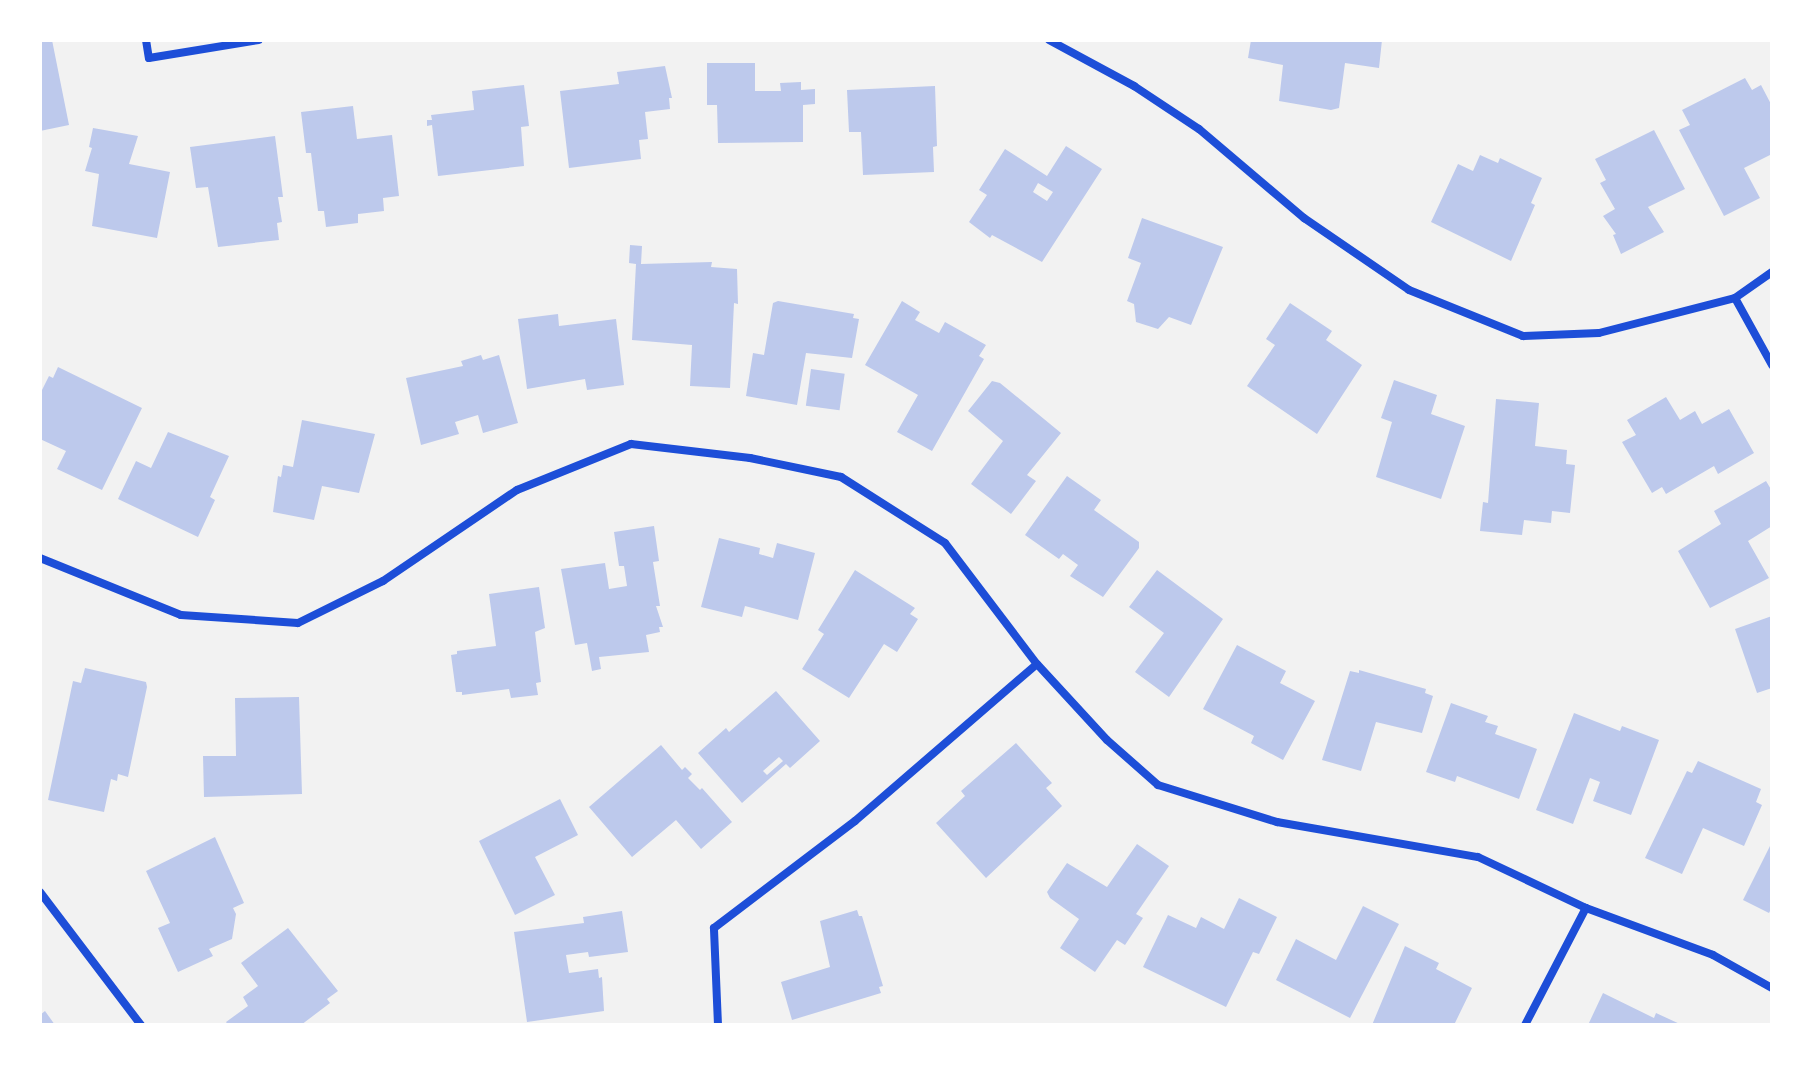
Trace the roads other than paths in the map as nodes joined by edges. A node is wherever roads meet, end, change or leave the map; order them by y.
1 (146, 40) edge
2 (259, 40) edge
3 (1049, 40) edge
4 (1772, 272) edge
5 (1735, 298) junction
6 (1772, 365) edge
7 (40, 558) edge
8 (1037, 664) junction
9 (40, 892) edge
10 (1586, 908) junction
11 (1772, 988) edge
12 (141, 1025) edge
13 (718, 1025) edge
14 (1525, 1025) edge

1 - 2 street
3 - 5 street
4 - 5 street
5 - 6 street
7 - 8 street
8 - 10 street
8 - 13 street
9 - 12 street
10 - 11 street
10 - 14 street

